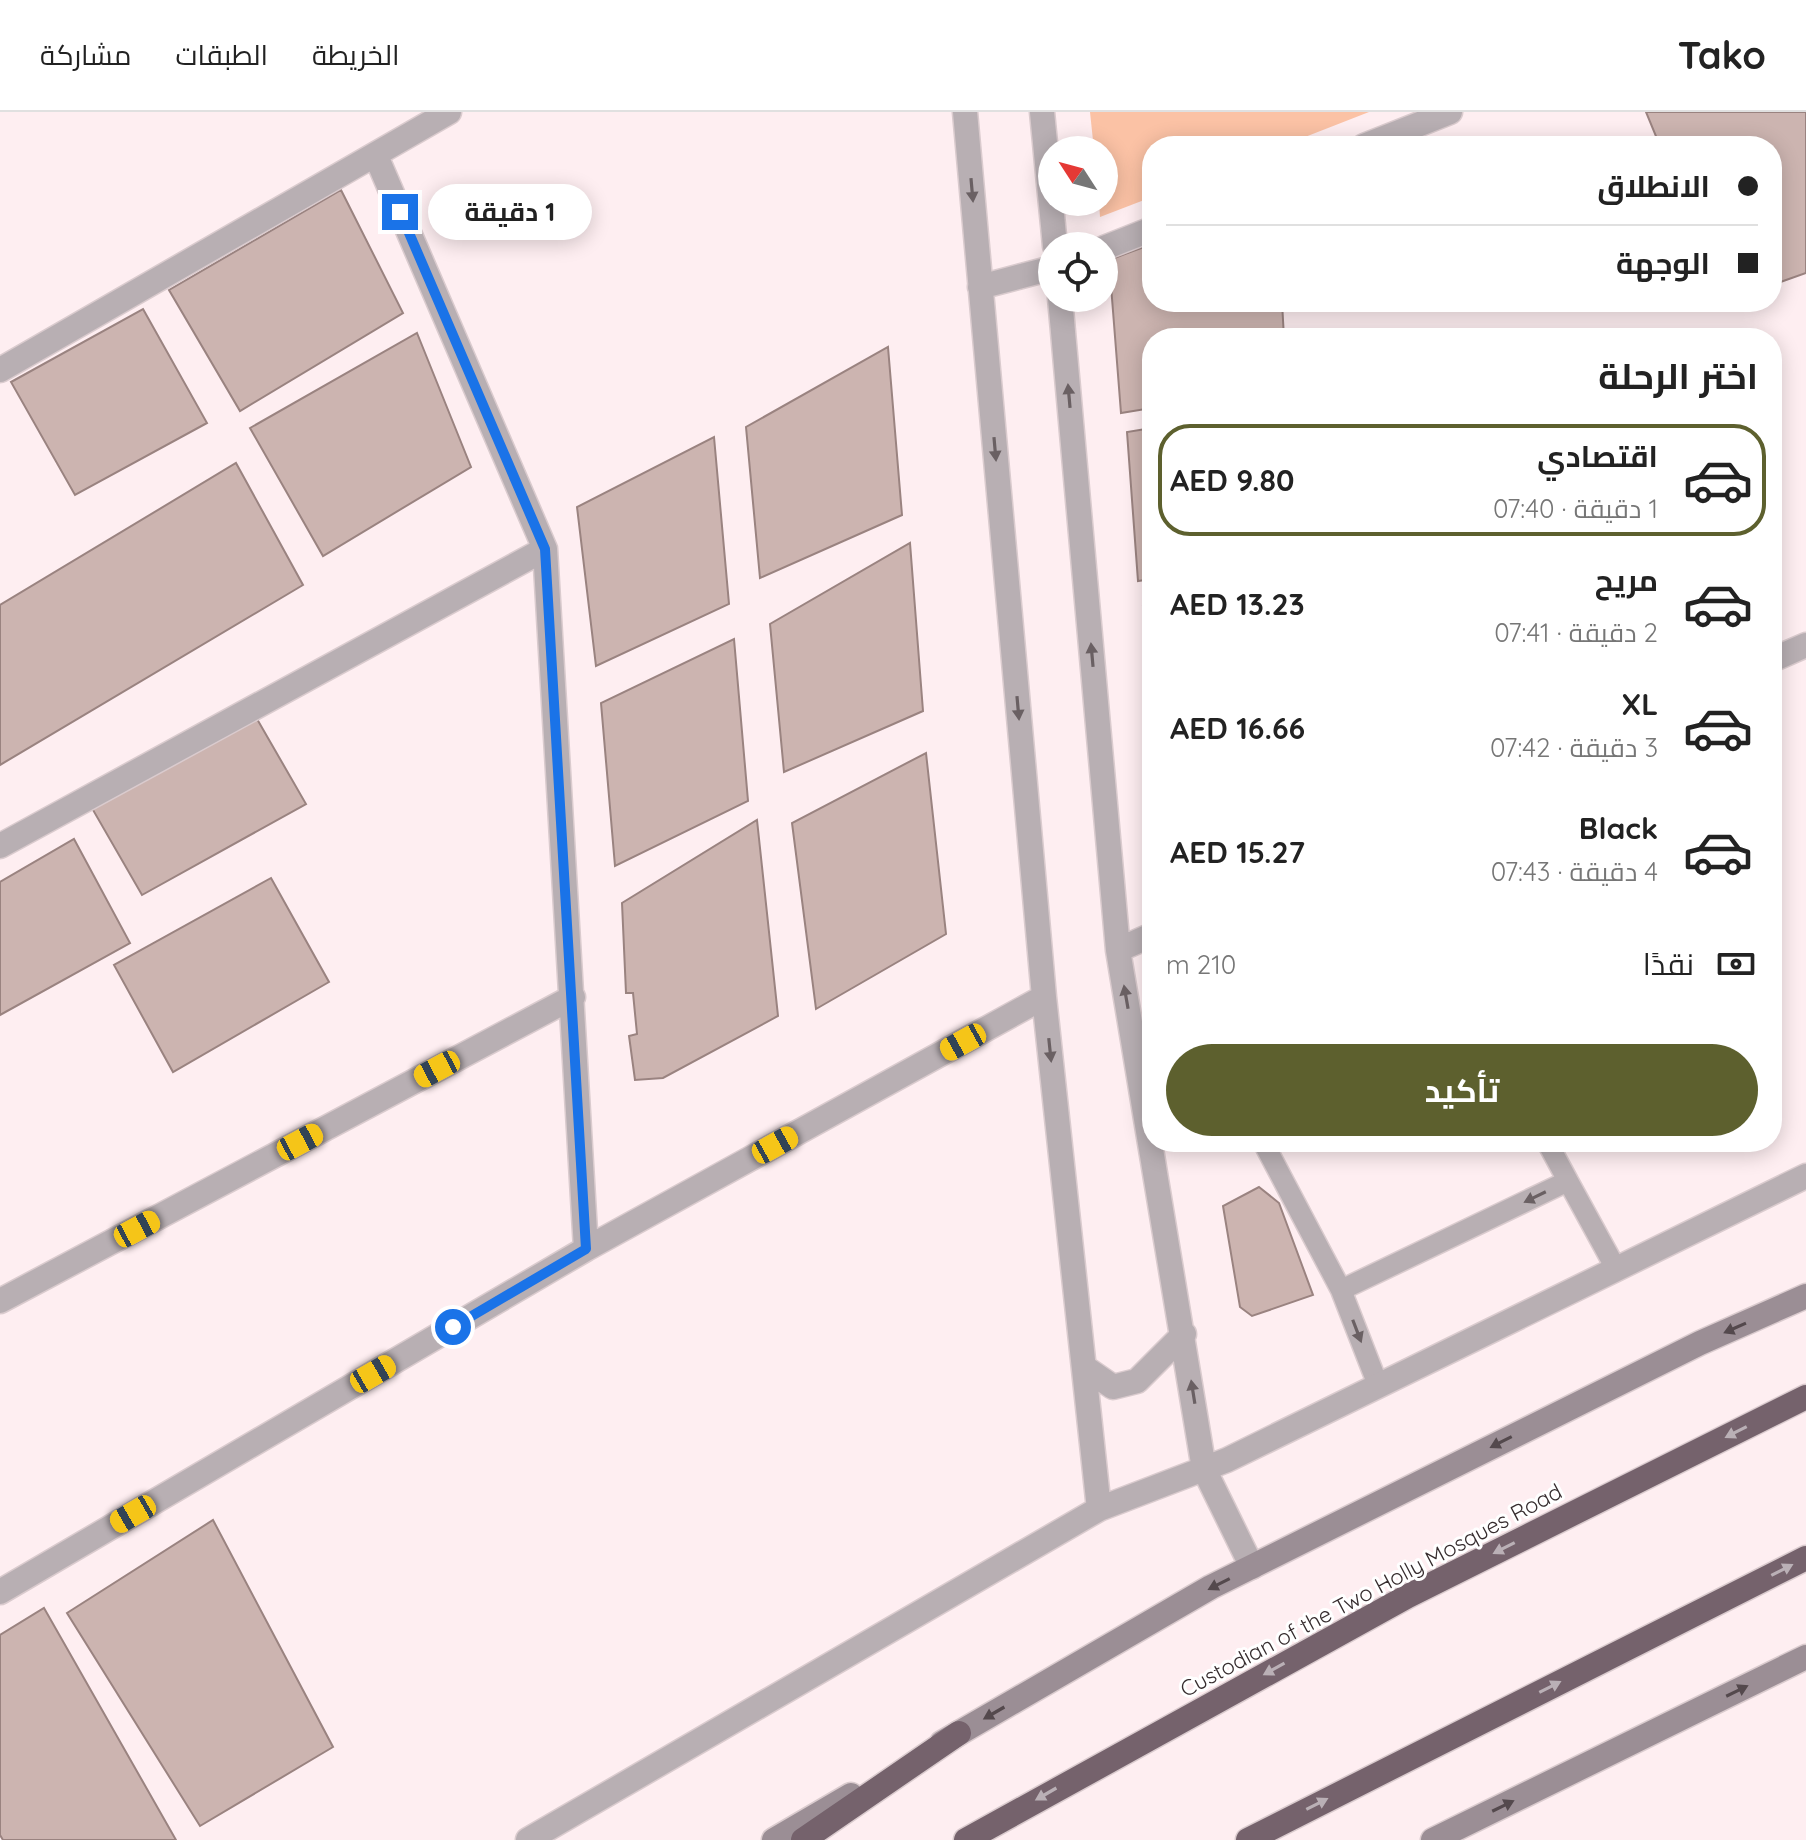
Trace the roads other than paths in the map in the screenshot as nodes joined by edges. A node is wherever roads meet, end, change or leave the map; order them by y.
1 (449, 112) edge
2 (965, 112) edge
3 (1042, 112) edge
4 (1450, 112) edge
5 (1389, 136) edge
6 (376, 156) junction
7 (1054, 232) edge
8 (1142, 233) edge
9 (1118, 242) edge
10 (1038, 272) edge
11 (980, 287) junction
12 (1061, 312) edge
13 (0, 370) edge
14 (545, 549) junction
15 (1806, 645) edge
16 (1782, 656) edge
17 (0, 846) edge
18 (1142, 939) edge
19 (1118, 950) junction
20 (573, 997) junction
21 (1044, 997) junction
22 (1142, 1090) edge
23 (1153, 1152) edge
24 (1268, 1152) edge
25 (1552, 1152) edge
26 (1806, 1176) edge
27 (1568, 1181) junction
28 (586, 1249) junction
29 (1615, 1267) junction
30 (1341, 1290) junction
31 (1806, 1296) edge
32 (0, 1301) edge
33 (1184, 1334) junction
34 (1084, 1367) junction
35 (1378, 1385) junction
36 (1806, 1397) edge
37 (1204, 1469) junction
38 (1099, 1509) junction
39 (1806, 1558) edge
40 (1252, 1567) junction
41 (0, 1592) edge
42 (1806, 1657) edge
43 (959, 1733) junction
44 (528, 1840) edge
45 (774, 1840) edge
46 (803, 1840) edge
47 (966, 1840) edge
48 (1248, 1840) edge
49 (1433, 1840) edge

1 - 6 street
2 -> 11 street
3 - 7 street
4 - 5 street
6 - 13 street
6 - 14 street
8 - 9 street
10 - 11 street
11 -> 21 street
19 -> 12 street
14 - 17 street
14 - 20 street
15 - 16 street
18 - 19 street
22 -> 19 street
20 - 28 street
20 - 32 street
21 - 28 street
21 -> 34 street
33 -> 23 street
24 - 30 lane
25 - 27 lane
26 - 29 street
27 - 29 lane
27 -> 30 lane
28 - 41 street
29 - 35 street
30 -> 35 lane
31 -> 40 main road
33 - 34 street
37 -> 33 street
34 - 38 street
35 - 37 street
36 -> 47 highway, Custodian of the Two Holly Mosques Road
37 - 38 street
37 - 40 street
38 - 44 street
48 -> 39 highway
40 -> 43 main road
49 -> 42 main road
43 - 45 main road
43 - 46 highway

